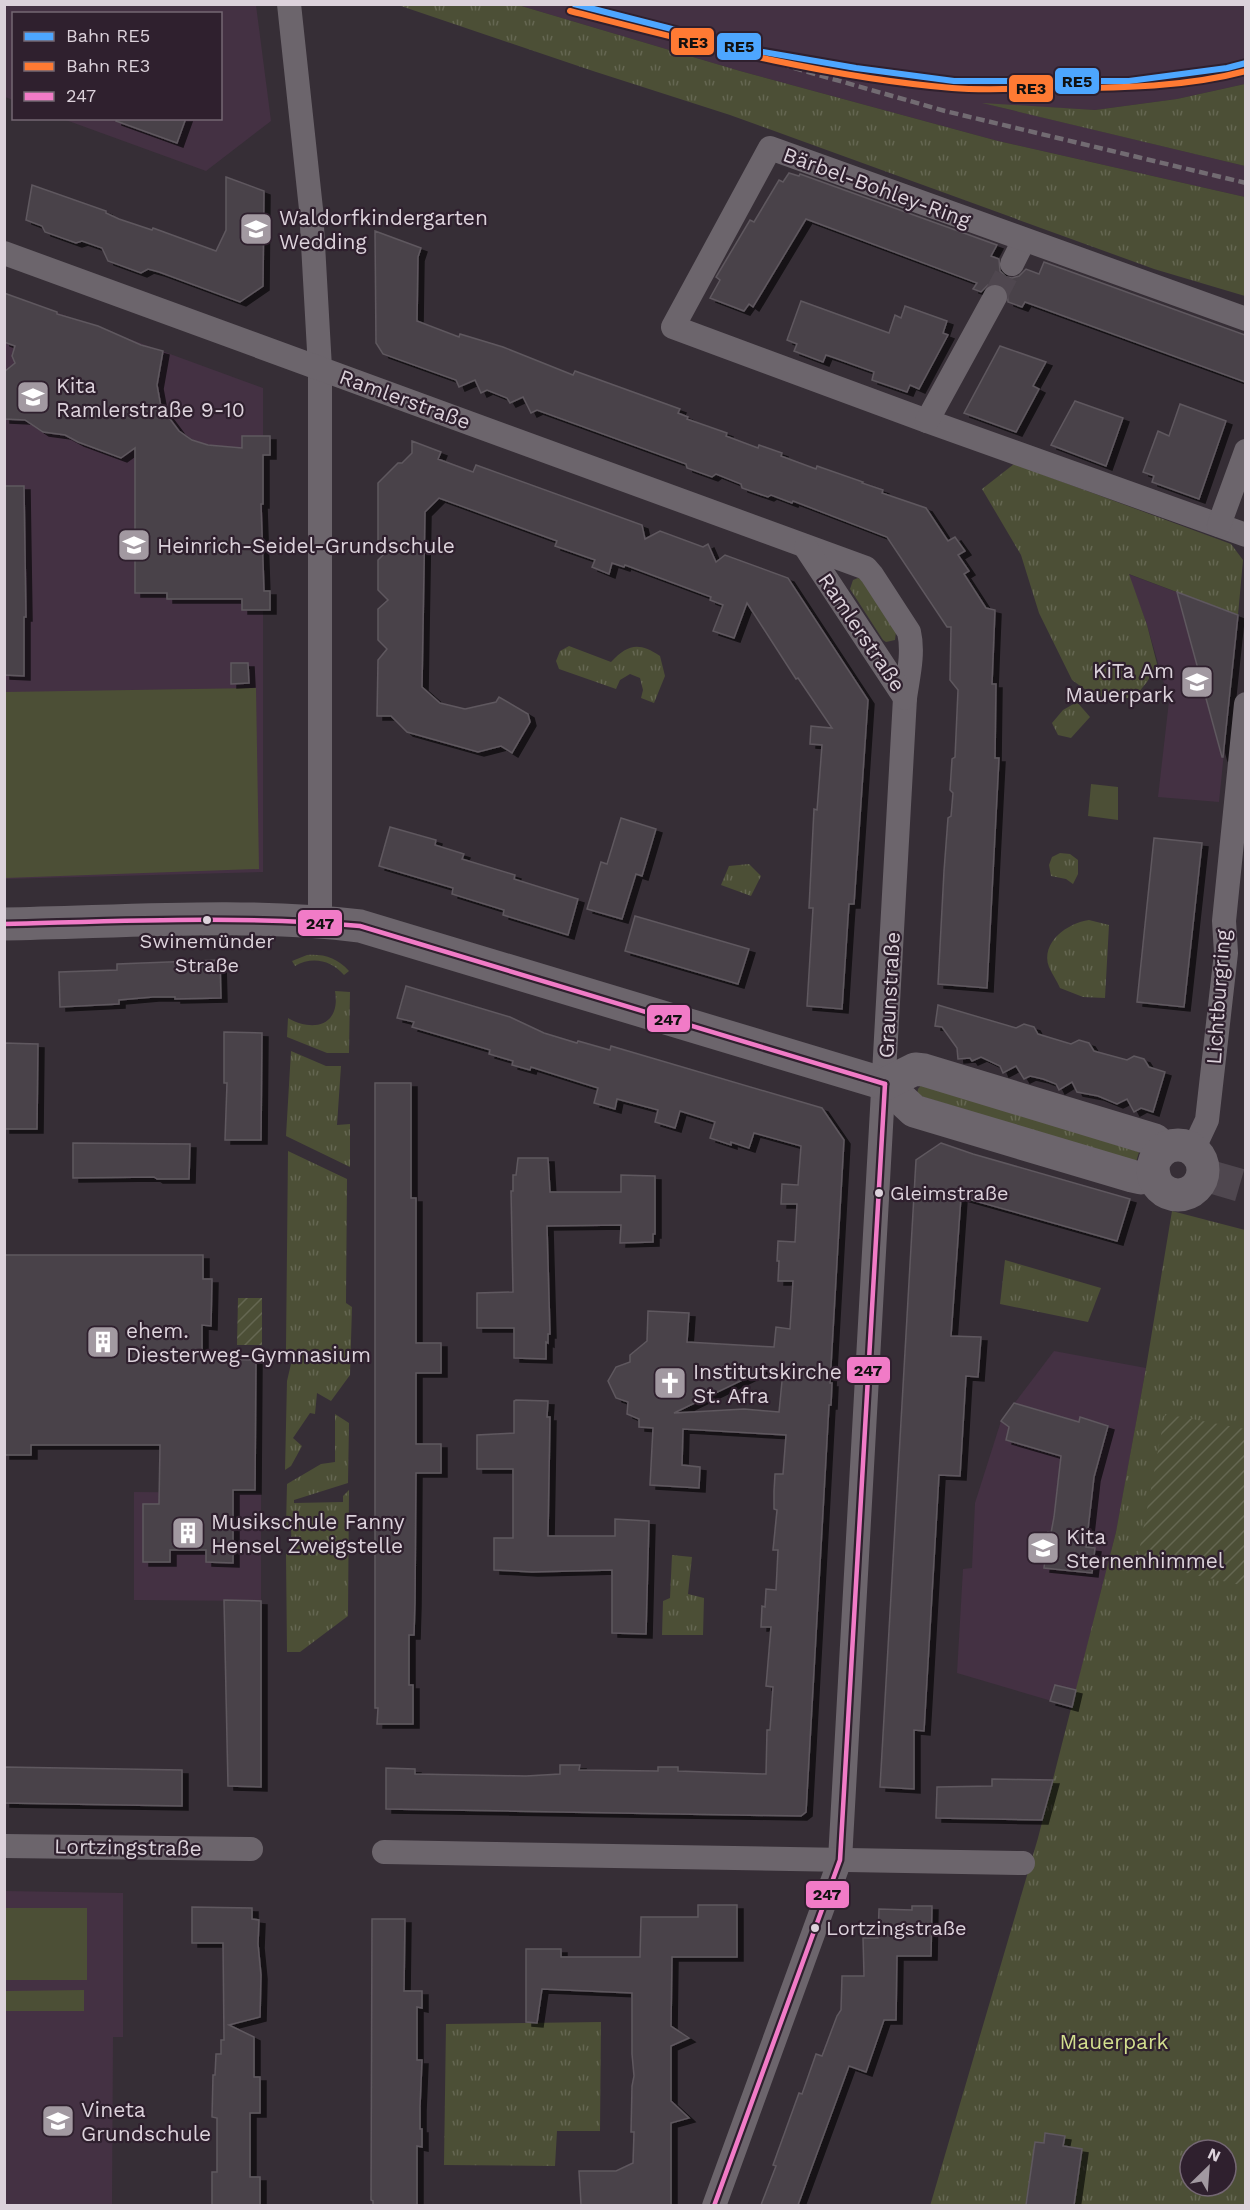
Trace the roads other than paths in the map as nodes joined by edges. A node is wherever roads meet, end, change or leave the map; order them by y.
1 (289, 4) edge
2 (1024, 240) junction
3 (4, 253) edge
4 (1012, 264) tunnel mouth
5 (995, 297) tunnel mouth
6 (1245, 319) edge
7 (320, 368) junction
8 (927, 421) junction
9 (1245, 451) edge
10 (1219, 525) junction
11 (1245, 535) edge
12 (806, 548) junction
13 (905, 698) junction
14 (1245, 704) edge
15 (1239, 843) edge
16 (320, 922) junction
17 (4, 924) edge
18 (885, 1084) junction
19 (1184, 1165) joint
20 (4, 1846) edge
21 (251, 1849) dead end
22 (384, 1852) dead end
23 (840, 1860) junction
24 (1023, 1863) dead end
25 (714, 2205) edge

1 - 7 street
2 - 4 street
2 - 6 street, Bärbel-Bohley-Ring
2 - 8 street, Bärbel-Bohley-Ring
3 - 7 street, Ramlerstraße
5 - 8 street
7 - 12 street, Ramlerstraße
7 - 16 street
8 - 10 street, Bärbel-Bohley-Ring
9 - 10 street
10 - 11 street, Bärbel-Bohley-Ring
12 - 13 street, Ramlerstraße
12 - 13 street, Ramlerstraße
13 - 18 street, Graunstraße
14 - 15 street, Lichtburgring
15 - 19 street, Lichtburgring
16 - 17 street
16 - 18 street
18 - 19 street
18 - 23 street, Graunstraße
20 - 21 street, Lortzingstraße
22 - 23 street
23 - 24 street
23 - 25 street, Graunstraße

